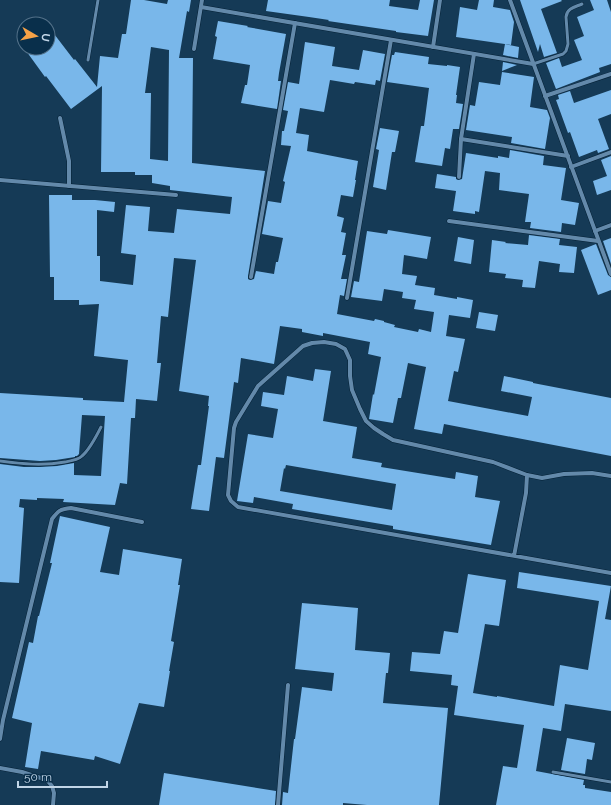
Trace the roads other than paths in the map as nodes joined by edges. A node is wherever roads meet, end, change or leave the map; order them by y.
1 (98, 0) edge
2 (202, 0) edge
3 (440, 0) edge
4 (510, 0) edge
5 (582, 4) dead end
6 (201, 7) junction
7 (295, 23) junction
8 (391, 40) junction
9 (433, 47) junction
10 (194, 49) dead end
11 (474, 54) junction
12 (88, 60) dead end
13 (534, 64) junction
14 (611, 74) edge
15 (545, 96) junction
16 (60, 118) dead end
17 (461, 140) junction
18 (611, 152) edge
19 (568, 156) junction
20 (571, 167) junction
21 (459, 177) dead end
22 (0, 180) edge
23 (69, 186) junction
24 (176, 195) dead end
25 (449, 221) dead end
26 (611, 225) edge
27 (595, 231) junction
28 (598, 241) junction
29 (611, 274) edge
30 (252, 277) dead end
31 (347, 298) dead end
32 (100, 427) dead end
33 (0, 461) edge
34 (527, 474) junction
35 (611, 476) edge
36 (142, 522) dead end
37 (514, 556) junction
38 (611, 573) edge
39 (288, 685) dead end
40 (0, 739) edge
41 (0, 768) edge
42 (553, 772) dead end
43 (611, 782) edge
44 (53, 805) edge
45 (278, 805) edge

1 - 12 lane
2 - 6 street
3 - 9 street
4 - 13 street
5 - 13 lane
6 - 7 street
6 - 10 street
7 - 8 street
7 - 30 street
8 - 9 street
8 - 31 street
9 - 11 street
11 - 13 street
11 - 17 street
13 - 15 street
14 - 15 street
15 - 19 street
16 - 23 street
17 - 19 street
17 - 21 street
18 - 20 street
19 - 20 street
20 - 27 street
22 - 23 street
23 - 24 street
25 - 28 street
26 - 27 street
27 - 28 street
28 - 29 street
32 - 33 lane
34 - 35 street
34 - 37 street
34 - 37 street
36 - 40 street
37 - 38 street
39 - 45 street
41 - 44 street
42 - 43 lane

